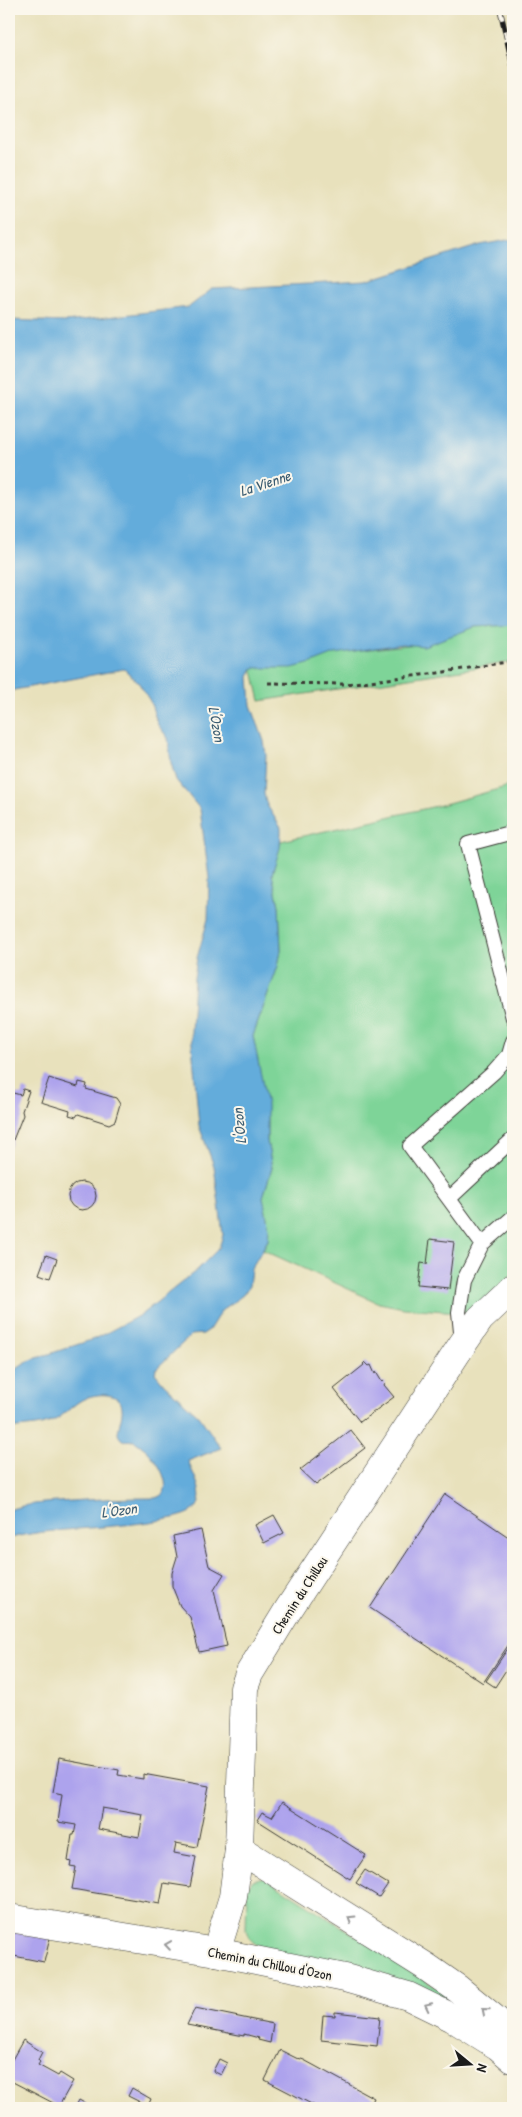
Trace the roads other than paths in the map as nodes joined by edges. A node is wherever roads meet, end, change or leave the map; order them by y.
1 (513, 832) edge
2 (513, 1018) edge
3 (513, 1041) edge
4 (513, 1140) edge
5 (450, 1198) junction
6 (513, 1217) edge
7 (482, 1244) junction
8 (513, 1288) edge
9 (462, 1345) junction
10 (239, 1849) junction
11 (9, 1918) edge
12 (216, 1952) junction
13 (513, 2050) edge
14 (513, 2059) edge

1 - 2 lane
3 - 5 lane
4 - 5 lane
5 - 7 lane
6 - 7 lane
7 - 9 lane
8 - 9 street, Chemin du Chillou
9 - 10 street, Chemin du Chillou
10 - 12 street, Chemin du Chillou
13 -> 10 street
12 -> 11 street, Chemin du Chillou d'Ozon
14 -> 12 street, Chemin du Chillou d'Ozon

